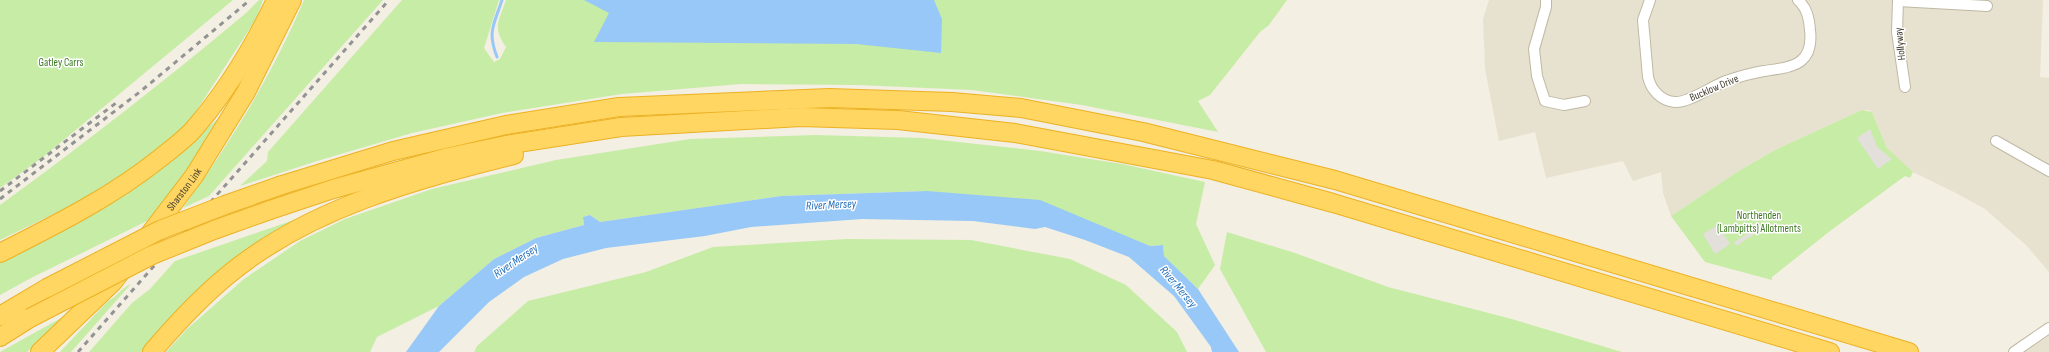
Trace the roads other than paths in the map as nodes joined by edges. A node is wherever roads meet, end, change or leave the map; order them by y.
1 (276, 0) edge
2 (292, 0) edge
3 (1546, 0) edge
4 (1650, 0) edge
5 (1798, 0) edge
6 (1898, 0) edge
7 (1987, 6) dead end
8 (1905, 88) dead end
9 (1585, 101) dead end
10 (621, 128) junction
11 (1996, 141) dead end
12 (2049, 171) edge
13 (0, 253) edge
14 (47, 288) junction
15 (0, 306) edge
16 (0, 316) edge
17 (2049, 328) edge
18 (0, 337) edge
19 (40, 352) edge
20 (152, 352) edge
21 (1830, 352) edge
22 (1910, 352) edge
23 (2014, 352) edge

1 - 13 highway
2 - 19 highway, Sharston Link
3 - 9 street
4 - 5 street, Bucklow Drive
6 - 7 street
6 - 8 street, Hollyway
10 - 18 highway, bridge
10 - 20 highway
10 - 21 highway
11 - 12 street
14 - 15 highway
14 - 16 highway
14 - 22 highway, bridge
17 - 23 street

